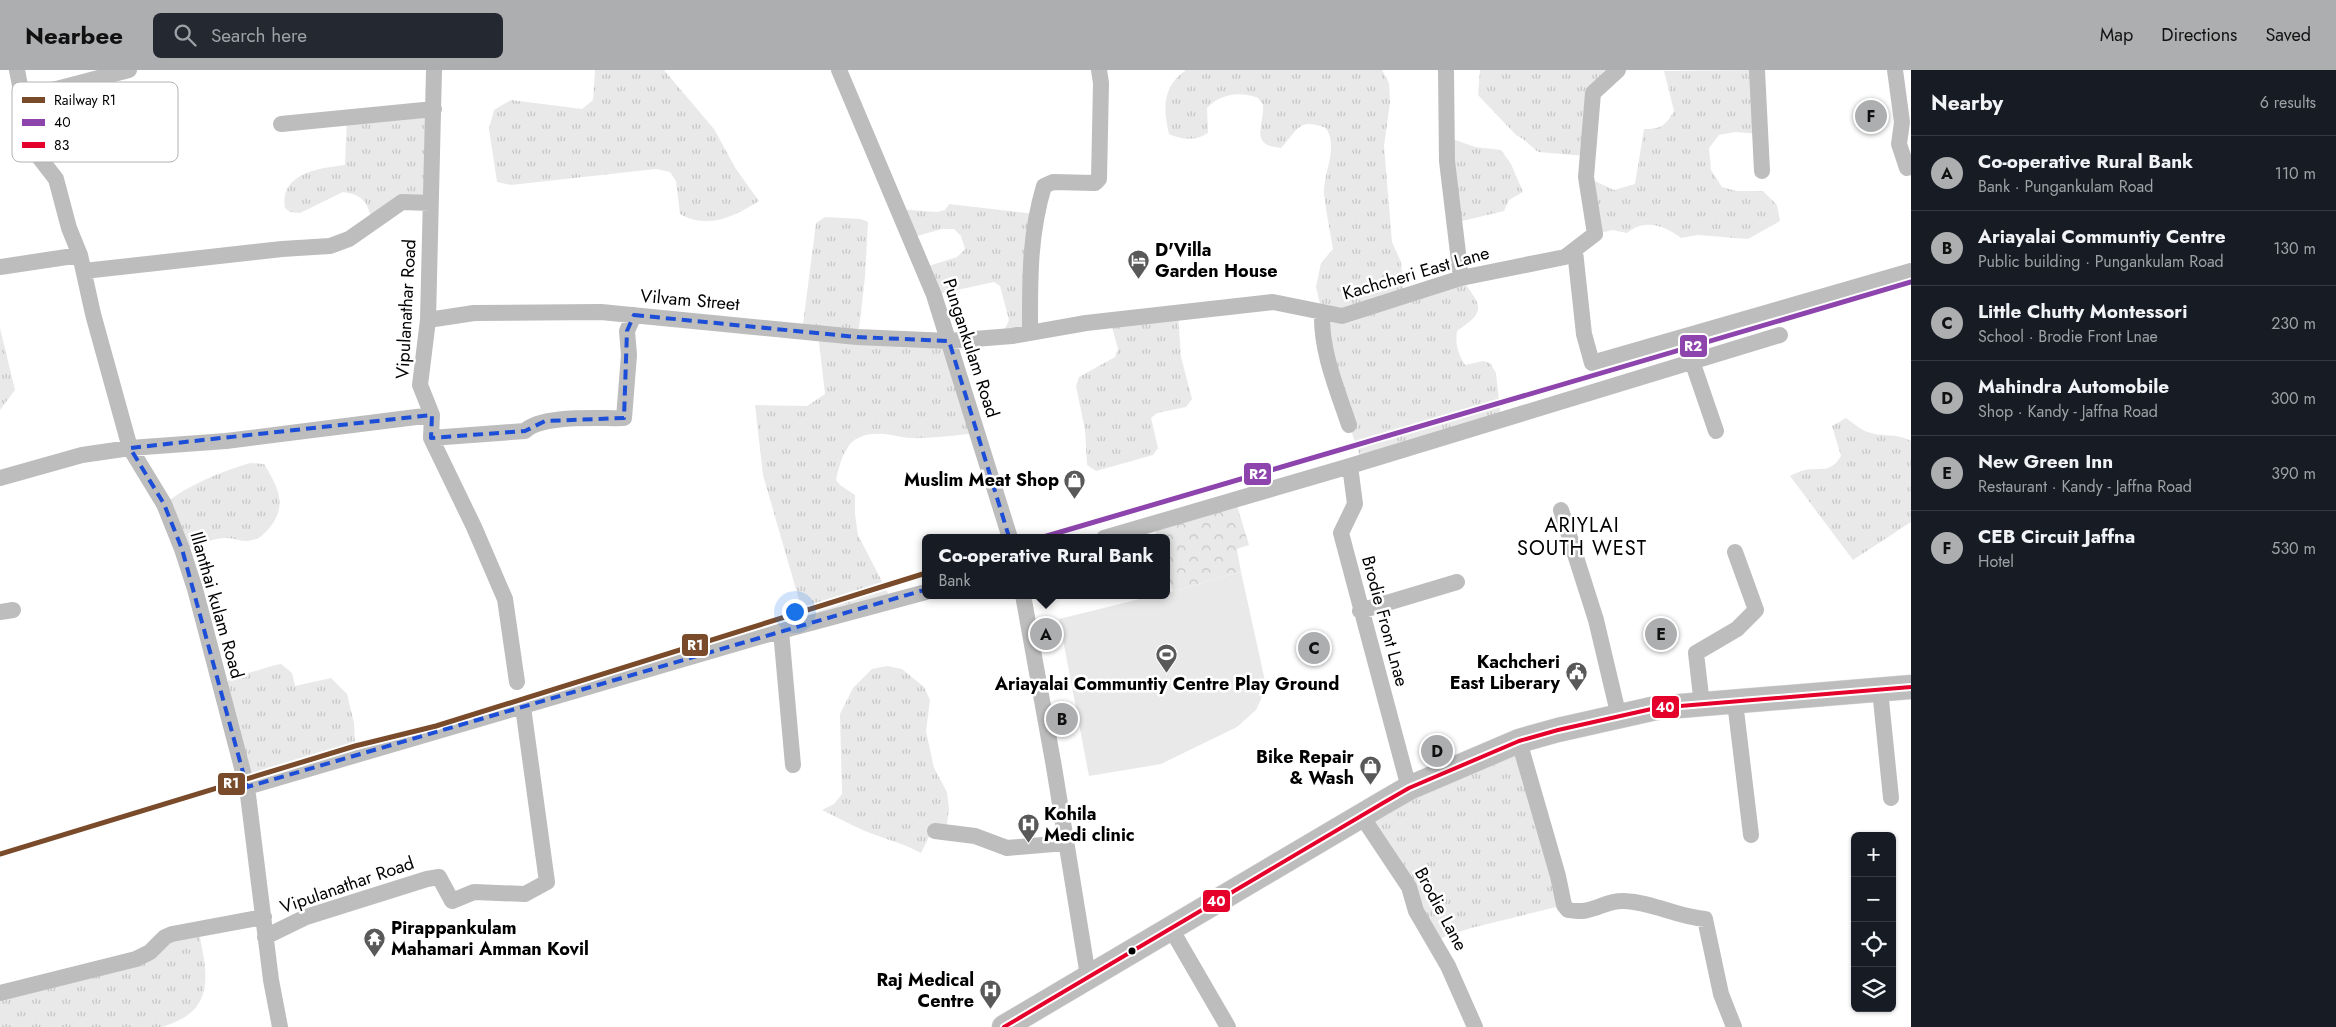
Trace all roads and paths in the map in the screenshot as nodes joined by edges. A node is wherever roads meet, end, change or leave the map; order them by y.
1 (129, 70) edge
2 (434, 70) edge
3 (839, 70) edge
4 (1099, 70) edge
5 (1446, 70) edge
6 (1618, 70) edge
7 (1758, 70) edge
8 (1895, 70) edge
9 (83, 82) edge
10 (434, 109) junction
11 (281, 124) dead end
12 (43, 162) edge
13 (1907, 168) dead end
14 (1762, 171) dead end
15 (431, 203) junction
16 (1574, 251) junction
17 (80, 254) junction
18 (0, 267) edge
19 (84, 271) junction
20 (1911, 271) edge
21 (1461, 278) junction
22 (1322, 314) junction
23 (634, 316) junction
24 (428, 320) junction
25 (1030, 332) junction
26 (1780, 335) dead end
27 (949, 341) junction
28 (1692, 361) junction
29 (432, 415) junction
30 (1349, 425) dead end
31 (1716, 431) dead end
32 (431, 438) junction
33 (130, 448) junction
34 (1350, 466) junction
35 (0, 478) edge
36 (1561, 510) dead end
37 (1009, 534) edge
38 (1118, 534) edge
39 (1735, 552) dead end
40 (1457, 582) dead end
41 (922, 593) edge
42 (1024, 599) edge
43 (1360, 611) junction
44 (781, 631) junction
45 (517, 682) dead end
46 (1911, 687) edge
47 (1880, 690) junction
48 (1735, 702) junction
49 (1702, 705) junction
50 (523, 707) junction
51 (1619, 716) junction
52 (1519, 741) junction
53 (793, 766) dead end
54 (247, 788) junction
55 (1409, 788) junction
56 (1890, 798) dead end
57 (1361, 815) junction
58 (935, 832) dead end
59 (1751, 835) dead end
60 (1065, 843) junction
61 (264, 917) junction
62 (1170, 927) junction
63 (265, 937) junction
64 (1088, 976) junction
65 (0, 993) edge
66 (1013, 1025) edge
67 (280, 1027) edge
68 (1228, 1027) edge
69 (1475, 1027) edge
70 (1734, 1027) edge

1 - 9 street
2 - 10 street, Vipulanathar Road
3 - 27 street, Pungankulam Road
4 - 25 street
5 - 21 street
6 - 16 street, Kachcheri East Lane
7 - 14 street
8 - 13 street
10 - 11 street
10 - 15 street, Vipulanathar Road
12 - 17 street, Illanthai kulam Road
15 - 19 street
15 - 24 street, Vipulanathar Road
16 - 20 street
16 - 21 street, Kachcheri East Lane
17 - 18 street
17 - 19 street, Illanthai kulam Road
19 - 33 street, Illanthai kulam Road
21 - 22 street, Kachcheri East Lane
22 - 25 street, Kachcheri East Lane
22 - 30 street
23 - 24 street, Vilvam Street
23 - 27 street, Vilvam Street
23 - 32 street
24 - 29 street, Vipulanathar Road
25 - 27 street, Kachcheri East Lane
26 - 28 street
27 - 37 street, Pungankulam Road
28 - 31 street
28 - 34 street
29 - 32 street, Vipulanathar Road
29 - 33 street
32 - 45 street, Vipulanathar Road
33 - 35 street
33 - 54 street, Illanthai kulam Road
34 - 38 street
34 - 43 street, Brodie Front Lnae
36 - 51 street
39 - 49 street
40 - 43 street
41 - 44 street
42 - 60 street
43 - 55 street, Brodie Front Lnae
44 - 50 street
44 - 53 street
46 - 47 highway
47 - 48 highway
47 - 56 street
48 - 49 highway
48 - 59 street
49 - 51 highway
50 - 54 street
50 - 63 street, Vipulanathar Road
51 - 52 highway
52 - 55 highway
52 - 70 street
54 - 61 street, Illanthai kulam Road
55 - 57 highway
57 - 62 highway
57 - 69 street, Brodie Lane
58 - 60 street
60 - 64 street
61 - 63 street, Illanthai kulam Road
61 - 65 street
62 - 64 highway
62 - 68 street
63 - 67 street, Illanthai kulam Road
64 - 66 highway

